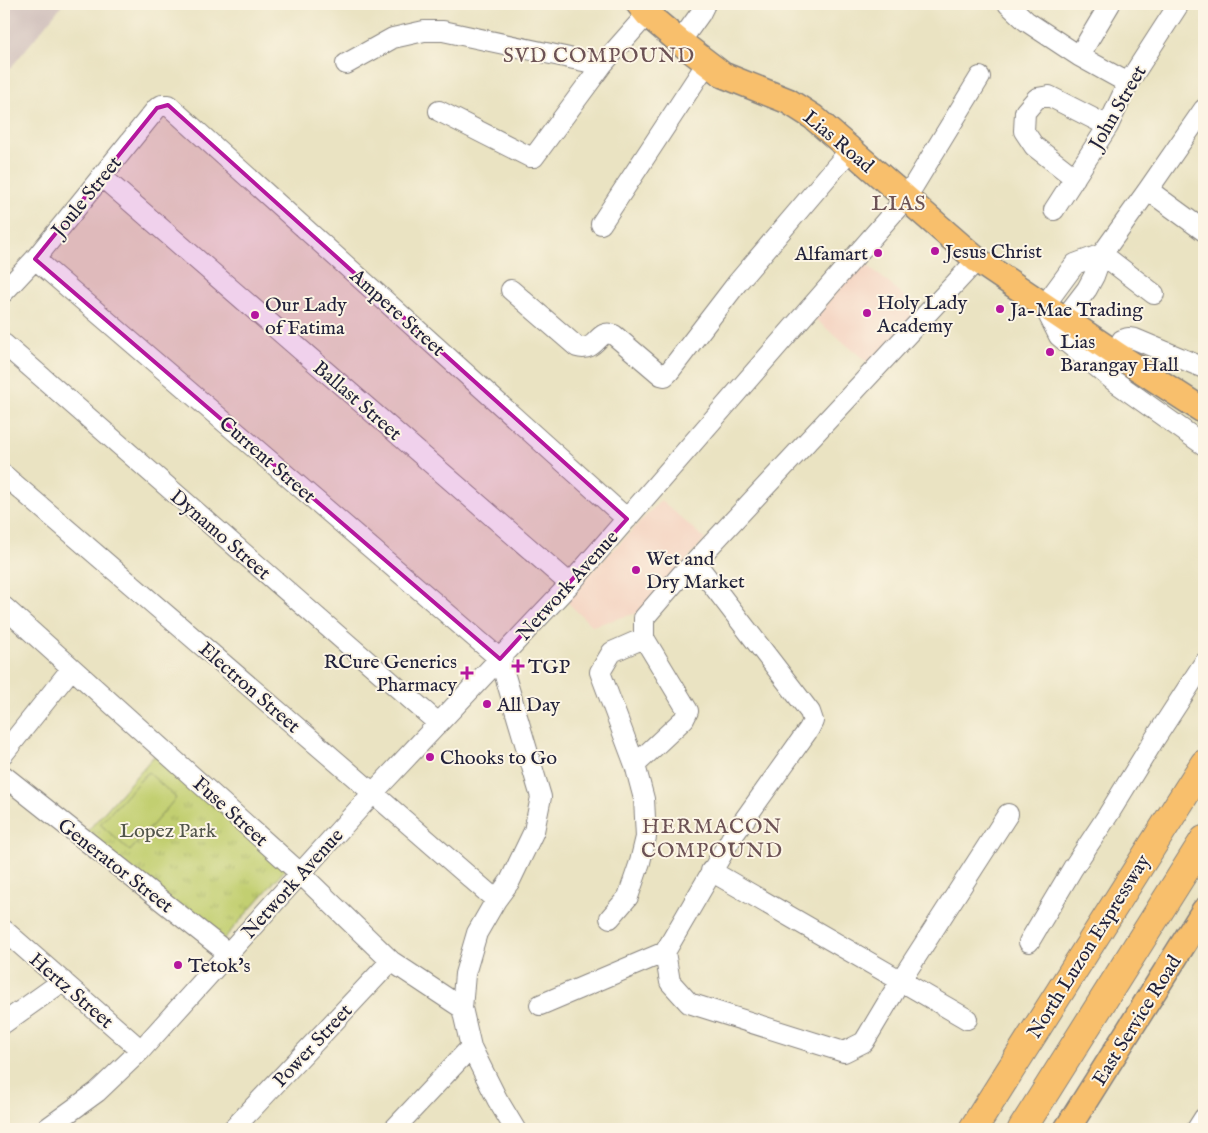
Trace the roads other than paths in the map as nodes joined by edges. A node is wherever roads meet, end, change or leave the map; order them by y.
1 (705, 4) edge
2 (1008, 4) edge
3 (1110, 4) edge
4 (1179, 4) edge
5 (644, 9) edge
6 (680, 42) junction
7 (1079, 56) junction
8 (707, 63) junction
9 (346, 64) dead end
10 (602, 65) junction
11 (980, 77) dead end
12 (1128, 83) junction
13 (168, 105) joint
14 (1204, 109) edge
15 (440, 111) dead end
16 (1108, 126) junction
17 (1197, 134) edge
18 (851, 149) junction
19 (101, 176) junction
20 (1075, 178) junction
21 (1148, 190) junction
22 (906, 198) junction
23 (1054, 210) dead end
24 (601, 224) dead end
25 (1204, 231) edge
26 (1102, 254) junction
27 (36, 259) junction
28 (976, 260) junction
29 (511, 290) dead end
30 (4, 292) edge
31 (1154, 294) dead end
32 (1054, 312) junction
33 (4, 344) edge
34 (1116, 354) junction
35 (1204, 368) edge
36 (1204, 410) edge
37 (1204, 445) edge
38 (4, 475) edge
39 (627, 518) junction
40 (695, 562) junction
41 (570, 584) junction
42 (4, 607) edge
43 (644, 638) junction
44 (500, 659) junction
45 (1204, 663) edge
46 (72, 668) junction
47 (438, 723) junction
48 (4, 753) edge
49 (1204, 764) edge
50 (635, 765) junction
51 (4, 776) edge
52 (373, 793) junction
53 (1008, 814) dead end
54 (1204, 840) edge
55 (711, 870) junction
56 (301, 874) junction
57 (496, 900) junction
58 (1204, 911) edge
59 (610, 918) dead end
60 (4, 930) edge
61 (1029, 942) dead end
62 (665, 952) junction
63 (229, 954) junction
64 (391, 961) junction
65 (901, 980) junction
66 (63, 981) junction
67 (540, 1005) dead end
68 (462, 1008) junction
69 (967, 1019) dead end
70 (4, 1023) edge
71 (470, 1047) junction
72 (141, 1050) junction
73 (1204, 1118) edge
74 (46, 1129) edge
75 (233, 1129) edge
76 (394, 1129) edge
77 (515, 1129) edge
78 (973, 1129) edge
79 (1022, 1129) edge
80 (1067, 1129) edge
81 (1198, 1129) edge

1 - 6 street
2 - 7 street
3 - 7 street
4 - 12 street, John Street
5 - 6 main road, Lias Road
5 - 10 street
6 - 8 main road, Lias Road
7 - 12 street
8 - 18 main road, Lias Road
8 - 24 street
9 - 10 street
10 - 15 street
11 - 22 street, Network Avenue
12 - 16 street, John Street
13 - 19 street, Joule Street
13 - 39 street, Ampere Street
14 - 17 street
16 - 20 street, John Street
16 - 20 street
17 - 21 street
18 - 22 main road, Lias Road
18 - 29 street
19 - 27 street, Joule Street
19 - 41 street, Ballast Street
20 - 23 street, John Street
21 - 25 street
21 - 26 street
22 - 28 main road, Lias Road
22 - 39 street, Network Avenue
26 - 31 street
26 - 32 street
27 - 30 street, Joule Street
27 - 44 street, Current Street
28 - 32 main road, Lias Road
28 - 40 street
32 - 34 main road, Lias Road
32 - 37 street
33 - 47 street, Dynamo Street
34 - 35 street
34 - 36 main road, Lias Road
38 - 52 street, Electron Street
39 - 41 street, Network Avenue
40 - 43 street
40 - 55 street
41 - 44 street, Network Avenue
42 - 46 street, Fuse Street
43 - 50 street
43 - 50 street
44 - 47 street, Network Avenue
44 - 57 street
45 - 61 street
46 - 48 street
46 - 56 street, Fuse Street
47 - 52 street, Network Avenue
49 - 78 highway, North Luzon Expressway
50 - 59 street
51 - 63 street, Generator Street
52 - 56 street, Network Avenue
52 - 57 street, Electron Street
53 - 65 street
54 - 79 highway, North Luzon Expressway
55 - 62 street
55 - 65 street
56 - 63 street, Network Avenue
56 - 64 street, Fuse Street
57 - 68 street
58 - 80 main road, East Service Road
60 - 66 street, Hertz Street
62 - 65 street
62 - 67 street
63 - 72 street, Network Avenue
64 - 68 street, Fuse Street
64 - 75 street, Power Street
65 - 69 street
66 - 70 street
66 - 72 street, Hertz Street
68 - 71 street
71 - 76 street
71 - 77 street
72 - 74 street, Network Avenue
73 - 81 street

